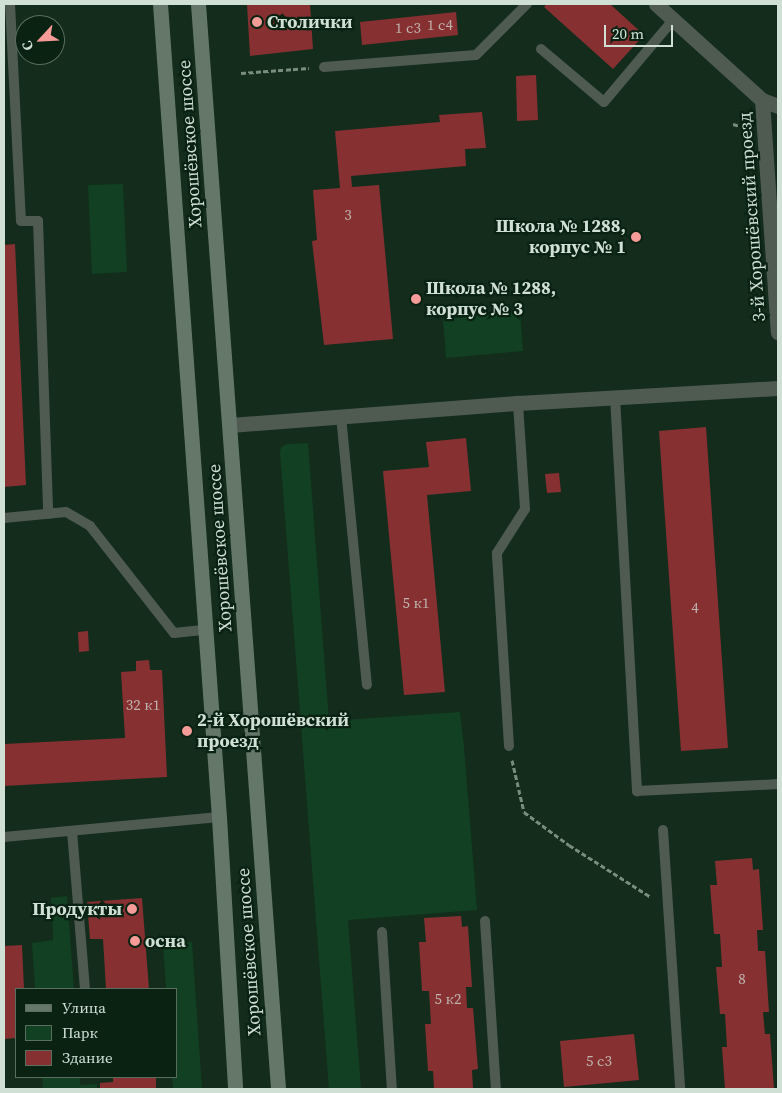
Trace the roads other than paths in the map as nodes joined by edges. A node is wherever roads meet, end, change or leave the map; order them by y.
1 (10, 4) edge
2 (160, 4) edge
3 (198, 4) edge
4 (527, 4) edge
5 (656, 4) edge
6 (673, 20) junction
7 (541, 49) dead end
8 (324, 67) road end
9 (762, 100) junction
10 (778, 106) edge
11 (778, 332) edge
12 (778, 388) edge
13 (615, 397) junction
14 (518, 403) junction
15 (341, 416) junction
16 (230, 425) junction
17 (48, 514) junction
18 (4, 518) edge
19 (205, 630) junction
20 (367, 686) dead end
21 (509, 746) road end
22 (778, 784) edge
23 (219, 817) junction
24 (663, 830) dead end
25 (72, 831) junction
26 (4, 837) edge
27 (485, 921) dead end
28 (382, 932) dead end
29 (85, 988) edge
30 (235, 1089) edge
31 (278, 1089) edge
32 (392, 1089) edge
33 (496, 1089) edge
34 (680, 1089) edge

1 - 17 lane
2 - 19 main road, Хорошёвское шоссе
3 - 16 main road, Хорошёвское шоссе
4 - 8 lane
5 - 6 street
6 - 7 lane
6 - 9 street
9 - 10 street
9 - 11 street, 3-й Хорошёвский проезд
12 - 13 street
13 - 14 street
13 - 22 lane
14 - 15 street
14 - 21 lane
15 - 16 street
15 - 20 lane
16 - 31 main road, Хорошёвское шоссе
17 - 18 lane
17 - 19 lane
19 - 23 main road, Хорошёвское шоссе
23 - 25 lane
23 - 30 main road, Хорошёвское шоссе
24 - 34 lane
25 - 26 lane
25 - 29 lane
27 - 33 lane
28 - 32 lane

